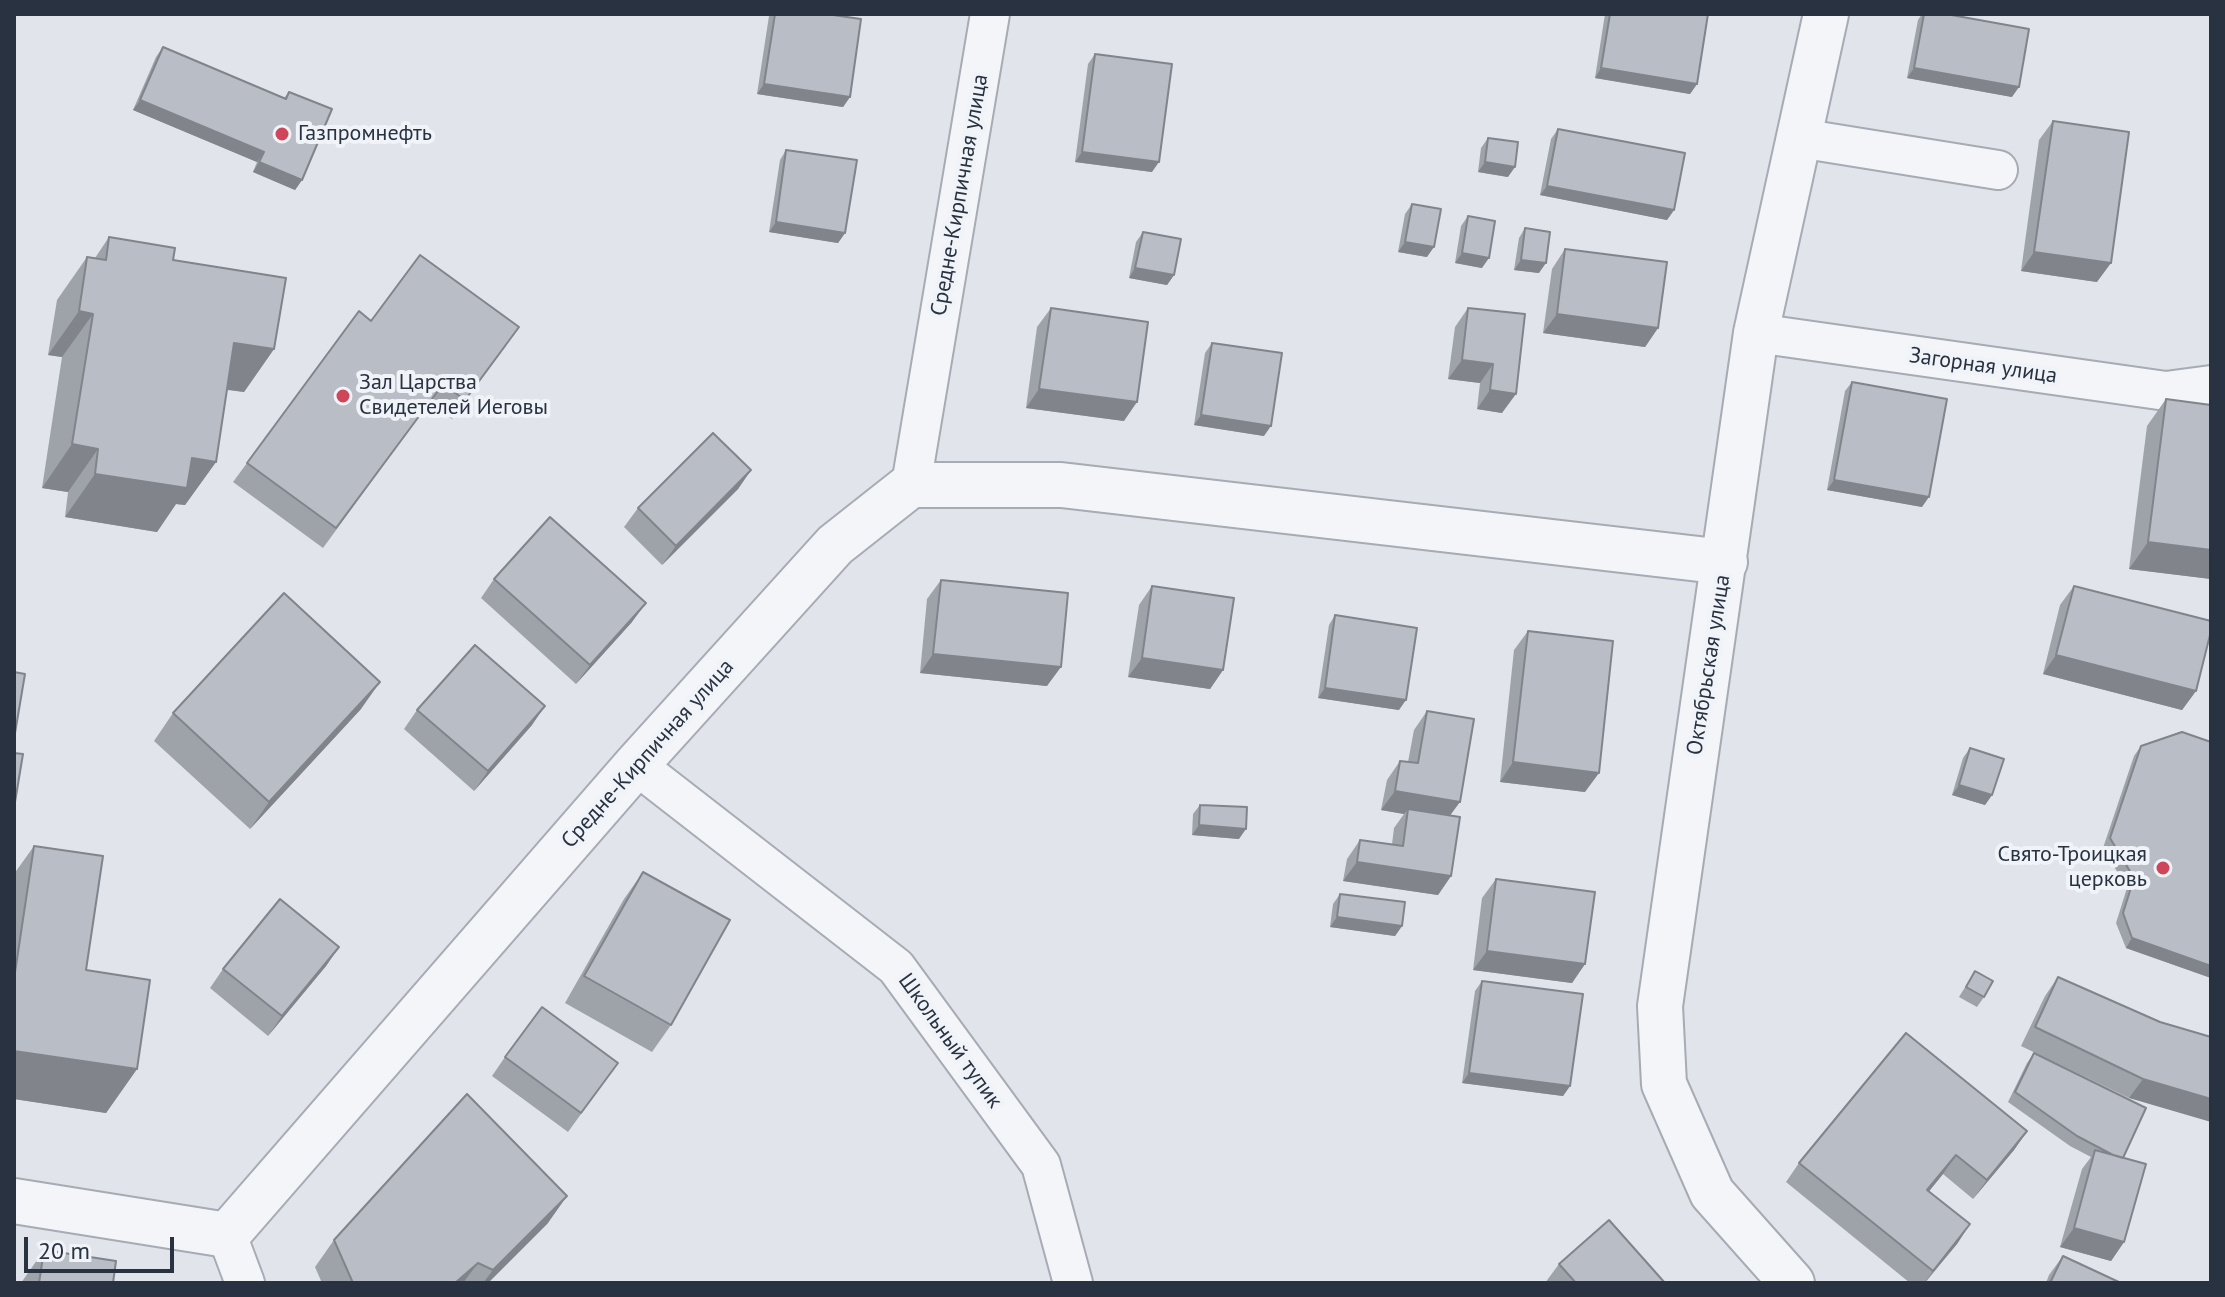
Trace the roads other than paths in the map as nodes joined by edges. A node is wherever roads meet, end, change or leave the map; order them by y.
1 (990, 14) edge
2 (1826, 14) edge
3 (1799, 138) junction
4 (1998, 170) dead end
5 (1756, 333) junction
6 (2211, 385) edge
7 (911, 485) junction
8 (1725, 562) junction
9 (636, 765) junction
10 (14, 1201) edge
11 (227, 1235) junction
12 (245, 1283) edge
13 (1073, 1283) edge
14 (1792, 1283) edge

1 - 7 street, Средне-Кирпичная улица
2 - 3 street, Октябрьская улица
3 - 4 street
3 - 5 street, Октябрьская улица
5 - 6 street, Загорная улица
5 - 8 street, Октябрьская улица
7 - 8 street
7 - 9 street, Средне-Кирпичная улица
8 - 14 street, Октябрьская улица
9 - 11 street, Средне-Кирпичная улица
9 - 13 street, Школьный тупик
10 - 11 street
11 - 12 street

